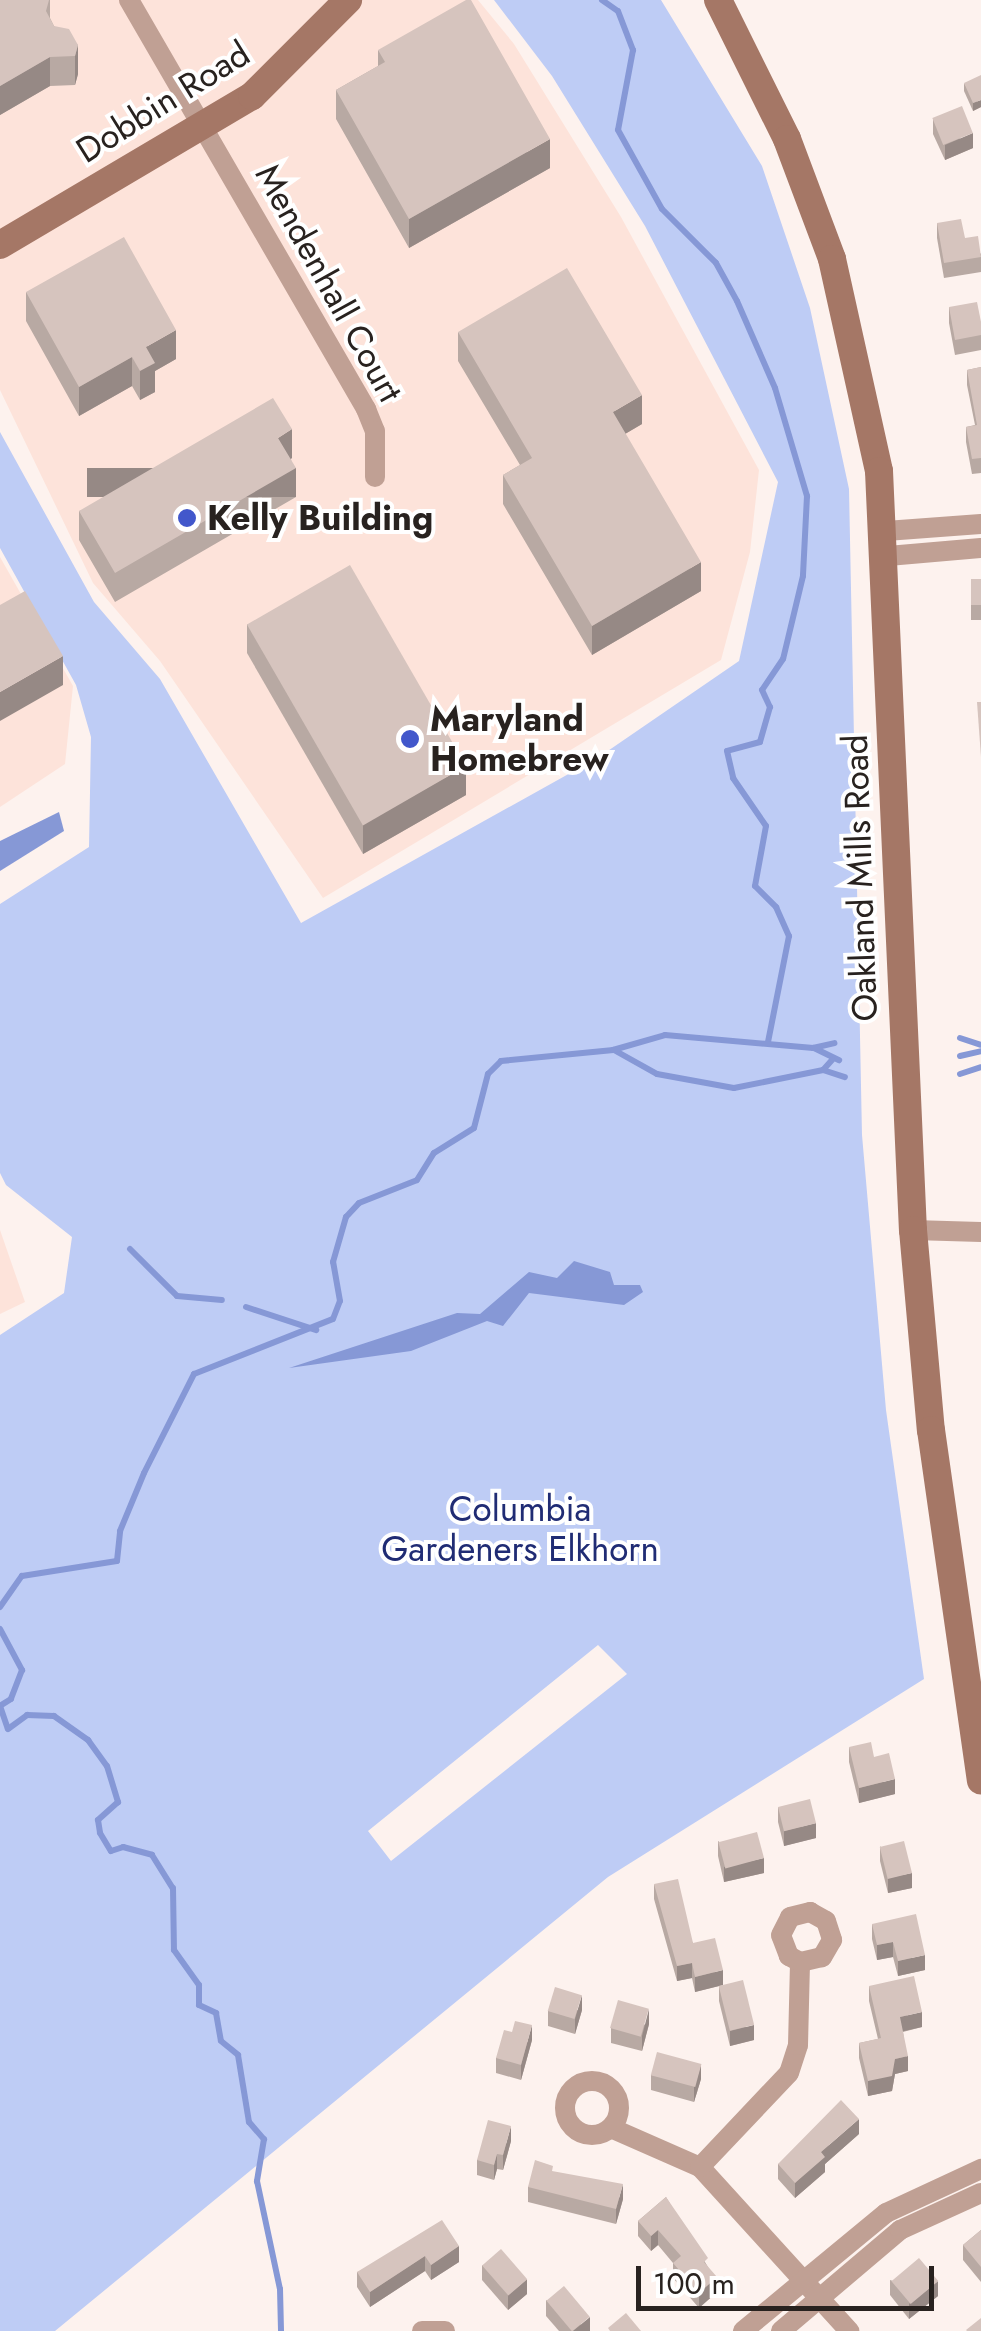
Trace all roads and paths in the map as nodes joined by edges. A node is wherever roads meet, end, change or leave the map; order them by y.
1 (129, 0) edge
2 (348, 0) edge
3 (718, 0) edge
4 (204, 127) junction
5 (0, 245) edge
6 (375, 477) dead end
7 (981, 524) edge
8 (887, 543) junction
9 (981, 548) edge
10 (913, 1230) junction
11 (981, 1232) edge
12 (981, 1780) edge
13 (800, 1962) dead end
14 (611, 2128) dead end
15 (700, 2167) junction
16 (981, 2169) edge
17 (981, 2193) edge
18 (812, 2288) junction
19 (422, 2331) edge
20 (446, 2331) edge
21 (743, 2331) edge
22 (781, 2331) edge
23 (848, 2331) edge

1 - 4 street, Mendenhall Court
2 - 4 street, Dobbin Road
3 - 8 street, Oakland Mills Road
4 - 5 street, Dobbin Road
4 - 6 street, Mendenhall Court
7 - 8 street
8 - 9 street
8 - 10 street, Oakland Mills Road
10 - 11 street
10 - 12 street, Oakland Mills Road
13 - 15 street
14 - 15 street
15 - 18 street
16 - 18 street
17 - 18 street
18 - 21 street
18 - 22 street
18 - 23 street
19 - 20 street

